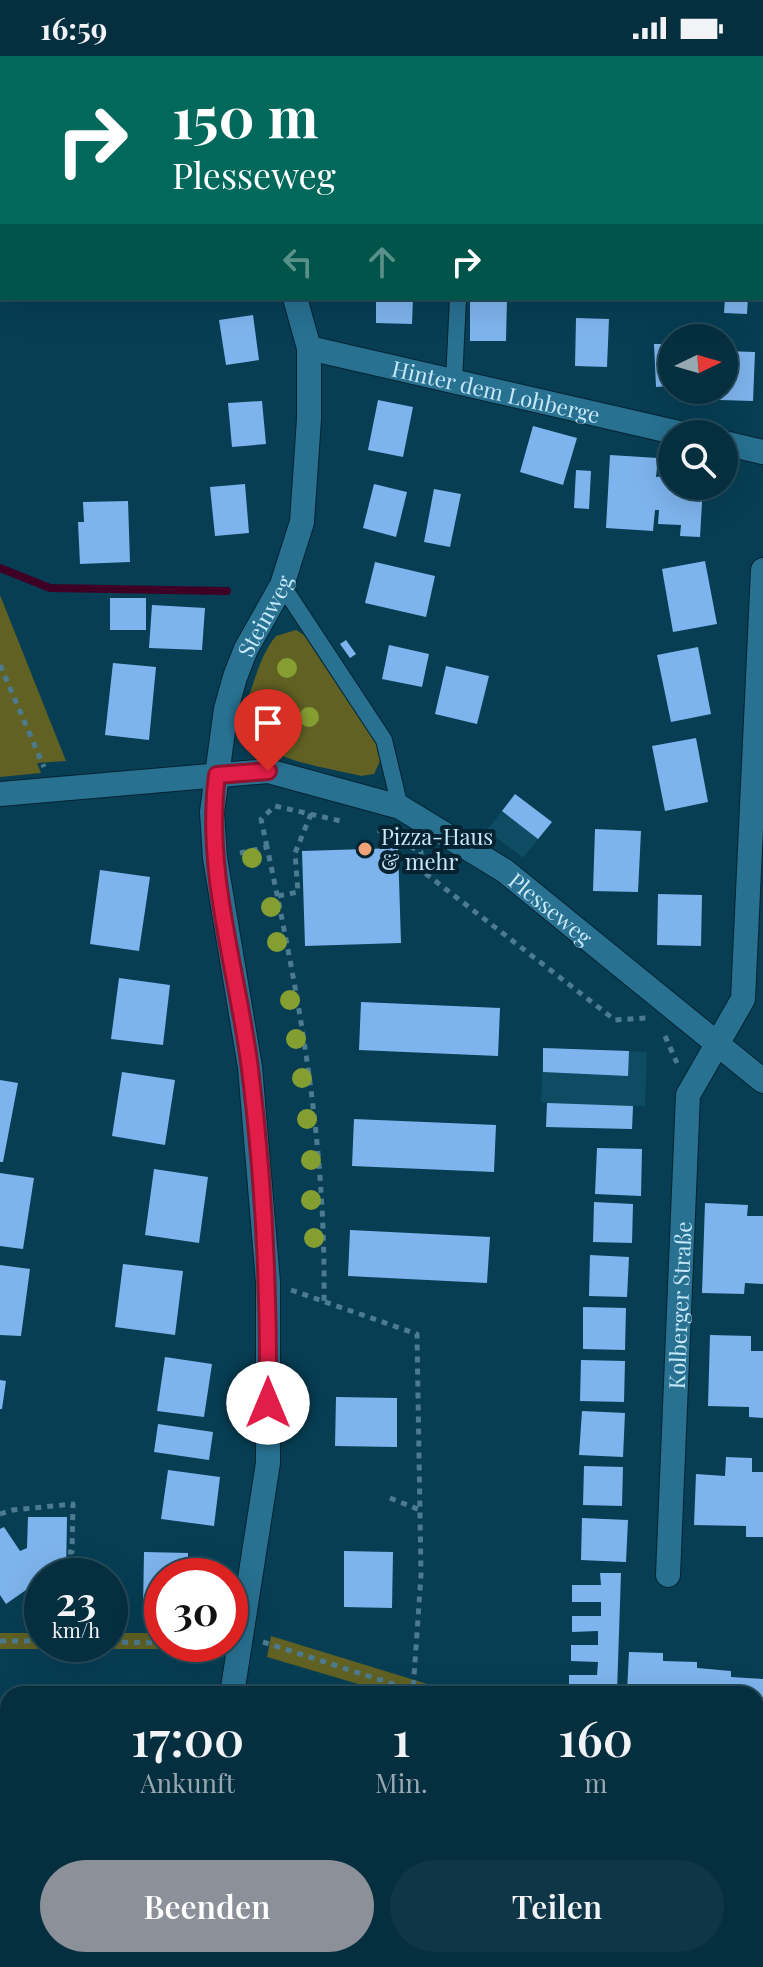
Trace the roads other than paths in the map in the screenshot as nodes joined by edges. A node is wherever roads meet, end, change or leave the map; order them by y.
1 (296, 300) edge
2 (458, 300) edge
3 (309, 348) junction
4 (454, 381) junction
5 (658, 428) edge
6 (738, 446) edge
7 (763, 452) edge
8 (763, 570) edge
9 (282, 585) junction
10 (217, 775) junction
11 (0, 794) edge
12 (400, 807) junction
13 (719, 1044) junction
14 (763, 1081) edge
15 (668, 1575) dead end
16 (233, 1686) edge

1 - 3 street, Steinweg
2 - 4 lane
3 - 4 street, Hinter dem Lohberge
3 - 9 street, Steinweg
4 - 5 street, Hinter dem Lohberge
6 - 7 street
8 - 13 street, Kolberger Straße
9 - 10 street, Steinweg
9 - 12 lane
10 - 11 street, Plesseweg
10 - 12 street, Plesseweg
10 - 16 street, Steinweg
12 - 13 street, Plesseweg
13 - 14 street, Plesseweg
13 - 15 street, Kolberger Straße

